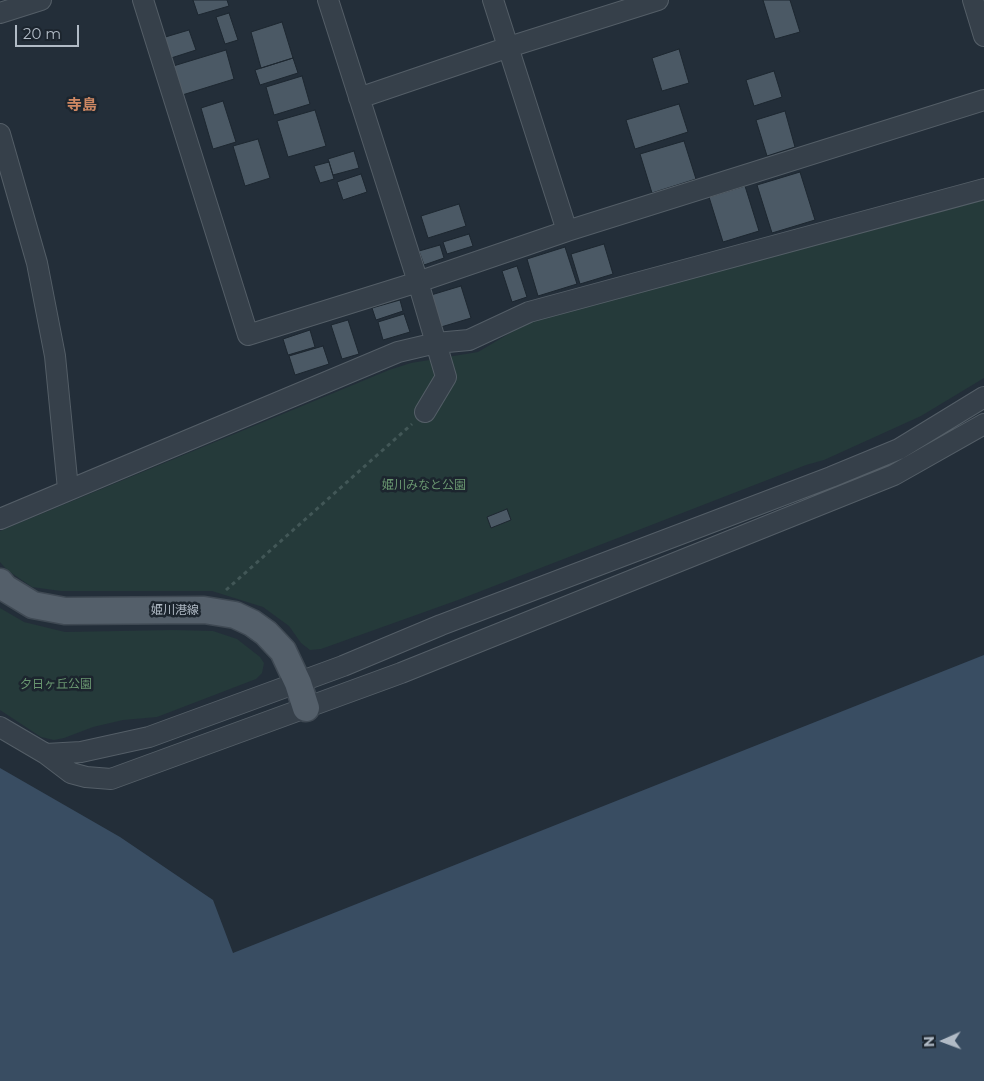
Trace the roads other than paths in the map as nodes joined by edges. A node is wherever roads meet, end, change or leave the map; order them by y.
1 (41, 0) edge
2 (143, 0) edge
3 (328, 0) edge
4 (493, 0) edge
5 (973, 0) edge
6 (653, 1) edge
7 (0, 13) edge
8 (984, 36) edge
9 (509, 48) junction
10 (359, 98) junction
11 (984, 100) edge
12 (0, 134) edge
13 (984, 189) edge
14 (567, 231) junction
15 (418, 282) junction
16 (436, 343) junction
17 (984, 397) edge
18 (425, 412) road end
19 (984, 424) edge
20 (68, 489) junction
21 (0, 519) edge
22 (0, 582) edge
23 (298, 683) junction
24 (306, 708) junction
25 (0, 727) edge
26 (46, 754) junction

1 - 7 street
2 - 15 street
3 - 10 street
4 - 9 street
5 - 8 street
6 - 9 street
9 - 10 street
9 - 14 street
10 - 15 street
11 - 14 street
12 - 20 street
13 - 16 street
14 - 15 street
15 - 16 street
16 - 18 street
16 - 20 street
17 - 23 street
19 - 24 street
20 - 21 street
22 - 23 main road, 姫川港線
23 - 24 main road, 姫川港線
23 - 26 street
24 - 26 street
25 - 26 street

